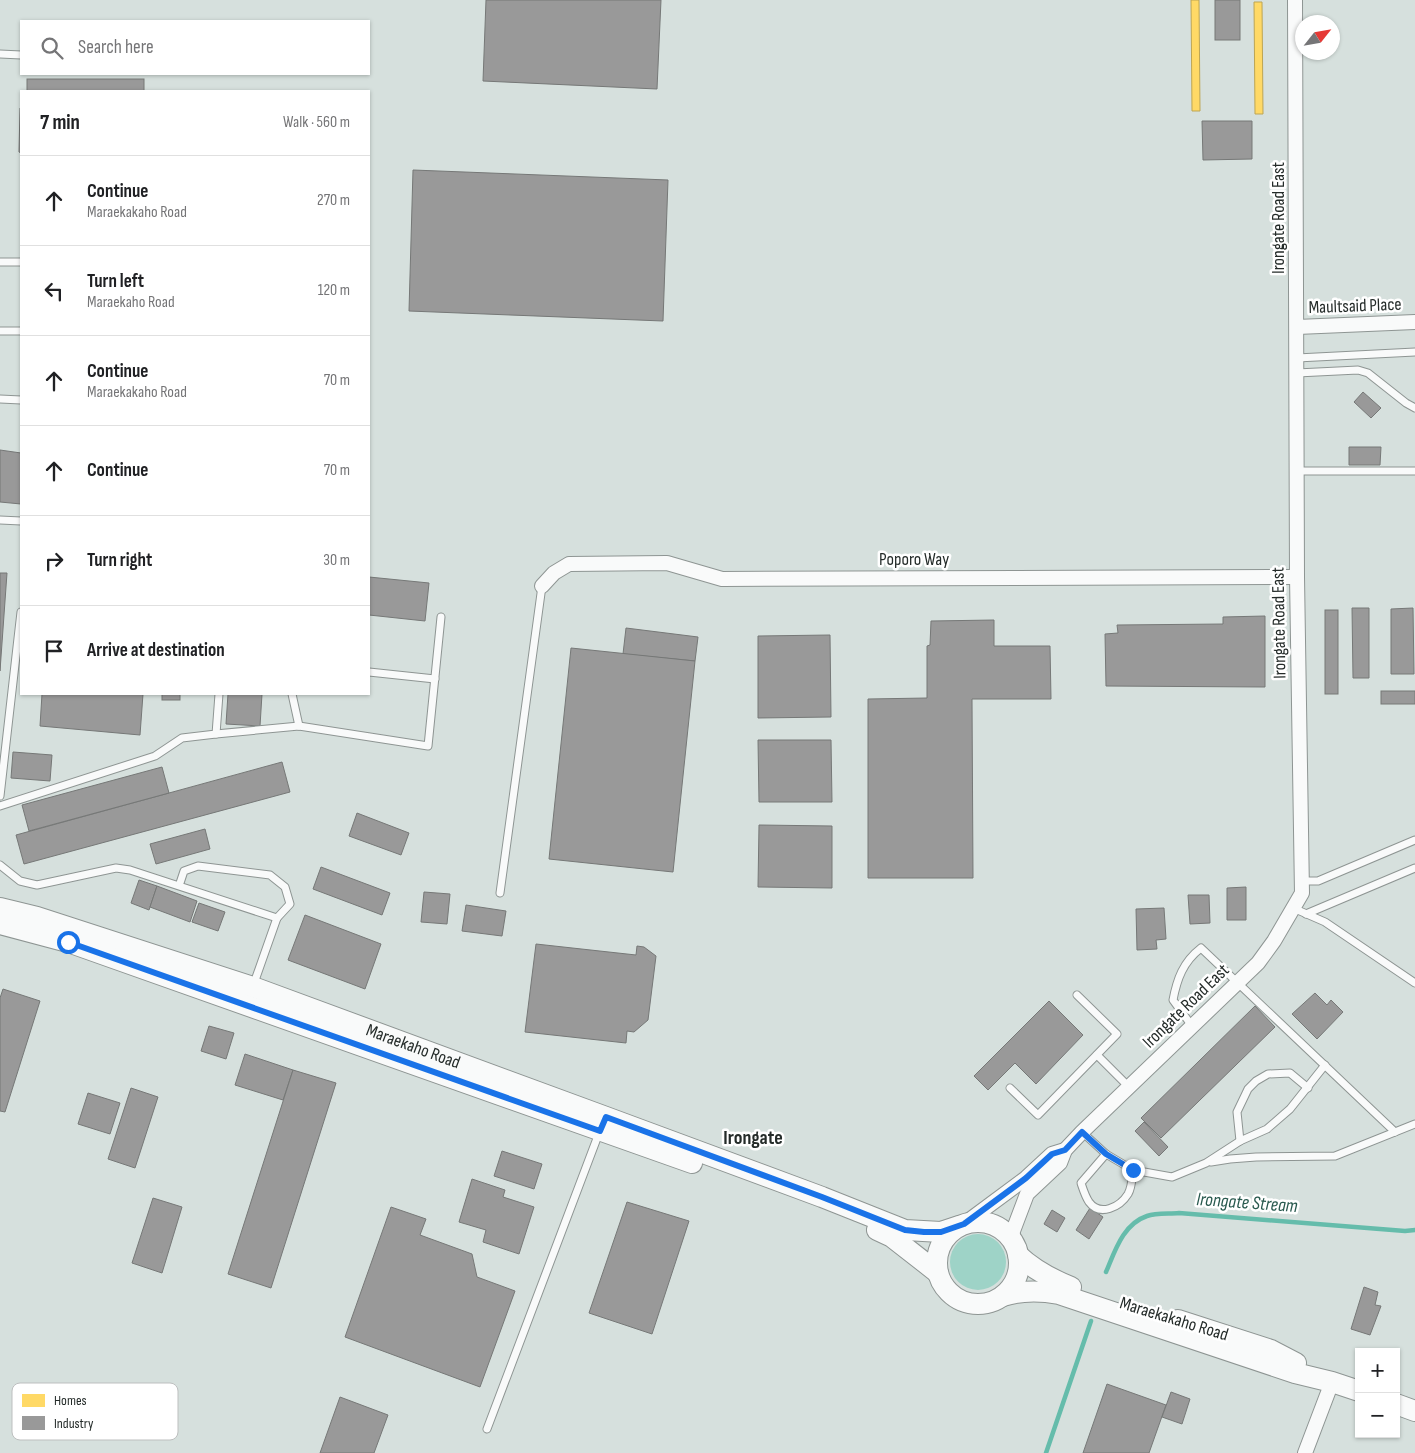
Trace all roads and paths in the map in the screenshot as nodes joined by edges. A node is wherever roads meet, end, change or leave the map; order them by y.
1 (1295, 0) edge
2 (0, 54) edge
3 (20, 54) edge
4 (0, 262) edge
5 (20, 262) edge
6 (1415, 322) edge
7 (1297, 327) junction
8 (0, 331) edge
9 (20, 331) edge
10 (1415, 352) edge
11 (1297, 358) junction
12 (1297, 373) junction
13 (0, 399) edge
14 (20, 400) edge
15 (1415, 408) edge
16 (1297, 471) junction
17 (1415, 471) edge
18 (0, 520) edge
19 (20, 521) edge
20 (1296, 577) junction
21 (542, 586) joint
22 (441, 618) dead end
23 (20, 621) edge
24 (370, 672) edge
25 (435, 679) junction
26 (220, 695) edge
27 (292, 695) edge
28 (299, 726) junction
29 (216, 734) junction
30 (0, 796) edge
31 (0, 806) edge
32 (1415, 840) edge
33 (0, 865) edge
34 (1415, 868) edge
35 (1302, 881) junction
36 (179, 886) junction
37 (500, 893) dead end
38 (0, 908) edge
39 (1300, 911) junction
40 (277, 918) junction
41 (0, 924) edge
42 (1238, 982) junction
43 (1415, 983) edge
44 (1077, 994) dead end
45 (250, 996) junction
46 (1192, 1026) junction
47 (1097, 1055) junction
48 (1325, 1065) junction
49 (1010, 1088) dead end
50 (1129, 1088) junction
51 (1308, 1088) junction
52 (603, 1124) junction
53 (1415, 1124) edge
54 (1082, 1132) junction
55 (1395, 1132) junction
56 (1240, 1141) junction
57 (1065, 1150) junction
58 (1106, 1154) junction
59 (1206, 1163) junction
60 (1133, 1170) junction
61 (821, 1202) junction
62 (962, 1225) junction
63 (1015, 1248) junction
64 (938, 1273) junction
65 (1003, 1296) junction
66 (1332, 1382) junction
67 (1355, 1391) edge
68 (1400, 1405) edge
69 (1415, 1411) edge
70 (487, 1428) dead end
71 (1305, 1453) edge

1 - 7 street, Irongate Road East
2 - 3 lane
4 - 5 lane
6 - 7 street, Maultsaid Place
7 - 11 street, Irongate Road East
8 - 9 lane
10 - 11 lane
11 - 12 street, Irongate Road East
12 - 15 lane
12 - 16 street, Irongate Road East
13 - 14 lane
16 - 17 lane
16 - 20 street, Irongate Road East
18 - 19 lane
20 - 21 street, Poporo Way
20 - 35 street, Irongate Road East
21 - 37 lane
22 - 25 lane
23 - 30 lane
24 - 25 lane
25 - 28 lane
26 - 29 lane
27 - 28 lane
28 - 29 lane
29 - 31 lane
32 - 35 lane
33 - 36 lane
34 - 39 lane
35 - 39 street, Irongate Road East
36 - 40 lane
36 - 40 lane
38 - 45 main road, Maraekaho Road
39 - 42 street, Irongate Road East
39 - 43 lane
40 - 45 lane
41 - 45 main road
42 - 46 street, Irongate Road East
42 - 46 lane
42 - 48 lane
44 - 47 lane
45 - 52 main road, Maraekaho Road
46 - 50 street, Irongate Road East
47 - 49 lane
47 - 50 lane
48 - 51 lane
48 - 55 lane
50 - 54 street, Irongate Road East
51 - 56 lane
51 - 56 lane
52 - 61 main road
52 - 70 lane
53 - 55 lane
54 - 57 street, Irongate Road East
54 - 58 lane
55 - 59 lane
56 - 59 lane
57 - 62 street
57 - 63 street
58 - 60 lane
58 - 60 lane
59 - 60 lane
61 - 62 main road
61 - 64 main road
62 - 63 main road
62 - 64 main road
63 - 65 main road
63 - 66 main road, Maraekakaho Road
64 - 65 main road
65 - 66 main road, Maraekakaho Road
66 - 67 main road, Maraekakaho Road
66 - 71 street
68 - 69 main road

